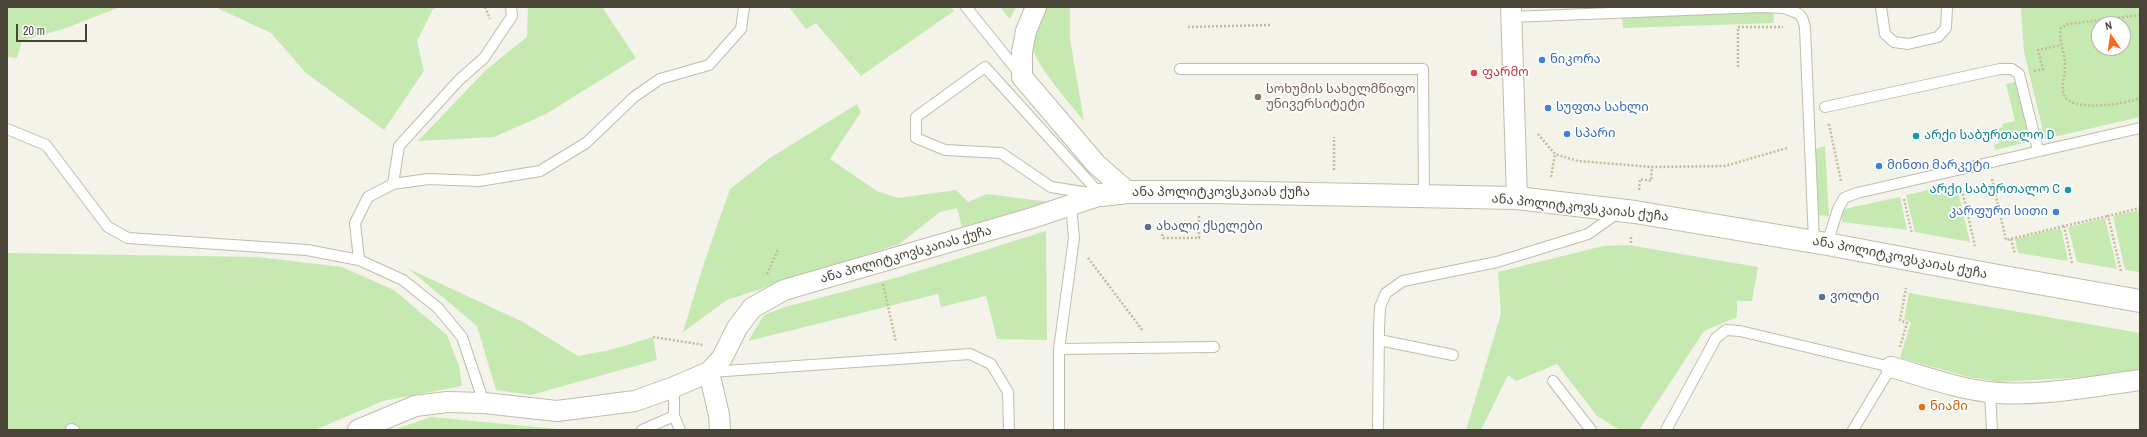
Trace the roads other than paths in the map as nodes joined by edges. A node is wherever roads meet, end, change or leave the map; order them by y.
1 (511, 7) edge
2 (744, 7) edge
3 (966, 7) edge
4 (1036, 7) edge
5 (1881, 7) edge
6 (1947, 7) edge
7 (1784, 8) edge
8 (1511, 12) edge
9 (1180, 69) dead end
10 (1022, 77) junction
11 (1825, 107) dead end
12 (2140, 128) edge
13 (7, 130) edge
14 (2038, 150) junction
15 (393, 184) junction
16 (1128, 192) junction
17 (1101, 195) junction
18 (1424, 195) junction
19 (1517, 198) junction
20 (1072, 205) junction
21 (1623, 210) junction
22 (1820, 243) junction
23 (359, 260) junction
24 (2140, 301) edge
25 (1379, 340) junction
26 (1214, 347) dead end
27 (1059, 349) junction
28 (1453, 355) dead end
29 (1892, 367) junction
30 (709, 372) junction
31 (2140, 380) edge
32 (1553, 381) dead end
33 (674, 388) junction
34 (1990, 393) junction
35 (484, 403) junction
36 (674, 416) junction
37 (362, 429) edge
38 (642, 430) edge
39 (680, 430) edge
40 (720, 430) edge
41 (1009, 430) edge
42 (1059, 430) edge
43 (1378, 430) edge
44 (1591, 430) edge
45 (1666, 430) edge
46 (1853, 430) edge
47 (1992, 430) edge

1 - 15 lane
2 - 15 lane
3 - 10 lane
4 - 10 street
5 - 6 lane
7 - 8 lane
7 - 22 lane
8 - 19 street
9 - 18 lane
10 - 16 street
11 - 14 lane
12 - 14 lane
13 - 23 lane
14 - 22 lane
15 - 23 lane
16 - 17 street, ანა პოლიტკოვსკაიას ქუჩა
16 - 18 street, ანა პოლიტკოვსკაიას ქუჩა
17 - 17 lane
17 - 20 street, ანა პოლიტკოვსკაიას ქუჩა
18 - 19 street, ანა პოლიტკოვსკაიას ქუჩა
19 - 21 street, ანა პოლიტკოვსკაიას ქუჩა
20 - 27 lane
20 - 30 street, ანა პოლიტკოვსკაიას ქუჩა
21 - 22 street, ანა პოლიტკოვსკაიას ქუჩა
21 - 25 lane
22 - 24 street, ანა პოლიტკოვსკაიას ქუჩა
23 - 35 lane
25 - 28 lane
25 - 43 lane
26 - 27 lane
27 - 42 lane
29 - 34 street
29 - 45 lane
29 - 46 lane
30 - 33 street, ანა პოლიტკოვსკაიას ქუჩა
30 - 40 street
30 - 41 lane
31 - 34 street
32 - 44 lane
33 - 35 street, ანა პოლიტკოვსკაიას ქუჩა
33 - 36 lane
34 - 47 lane
35 - 37 street, ანა პოლიტკოვსკაიას ქუჩა
36 - 38 lane
36 - 39 lane

